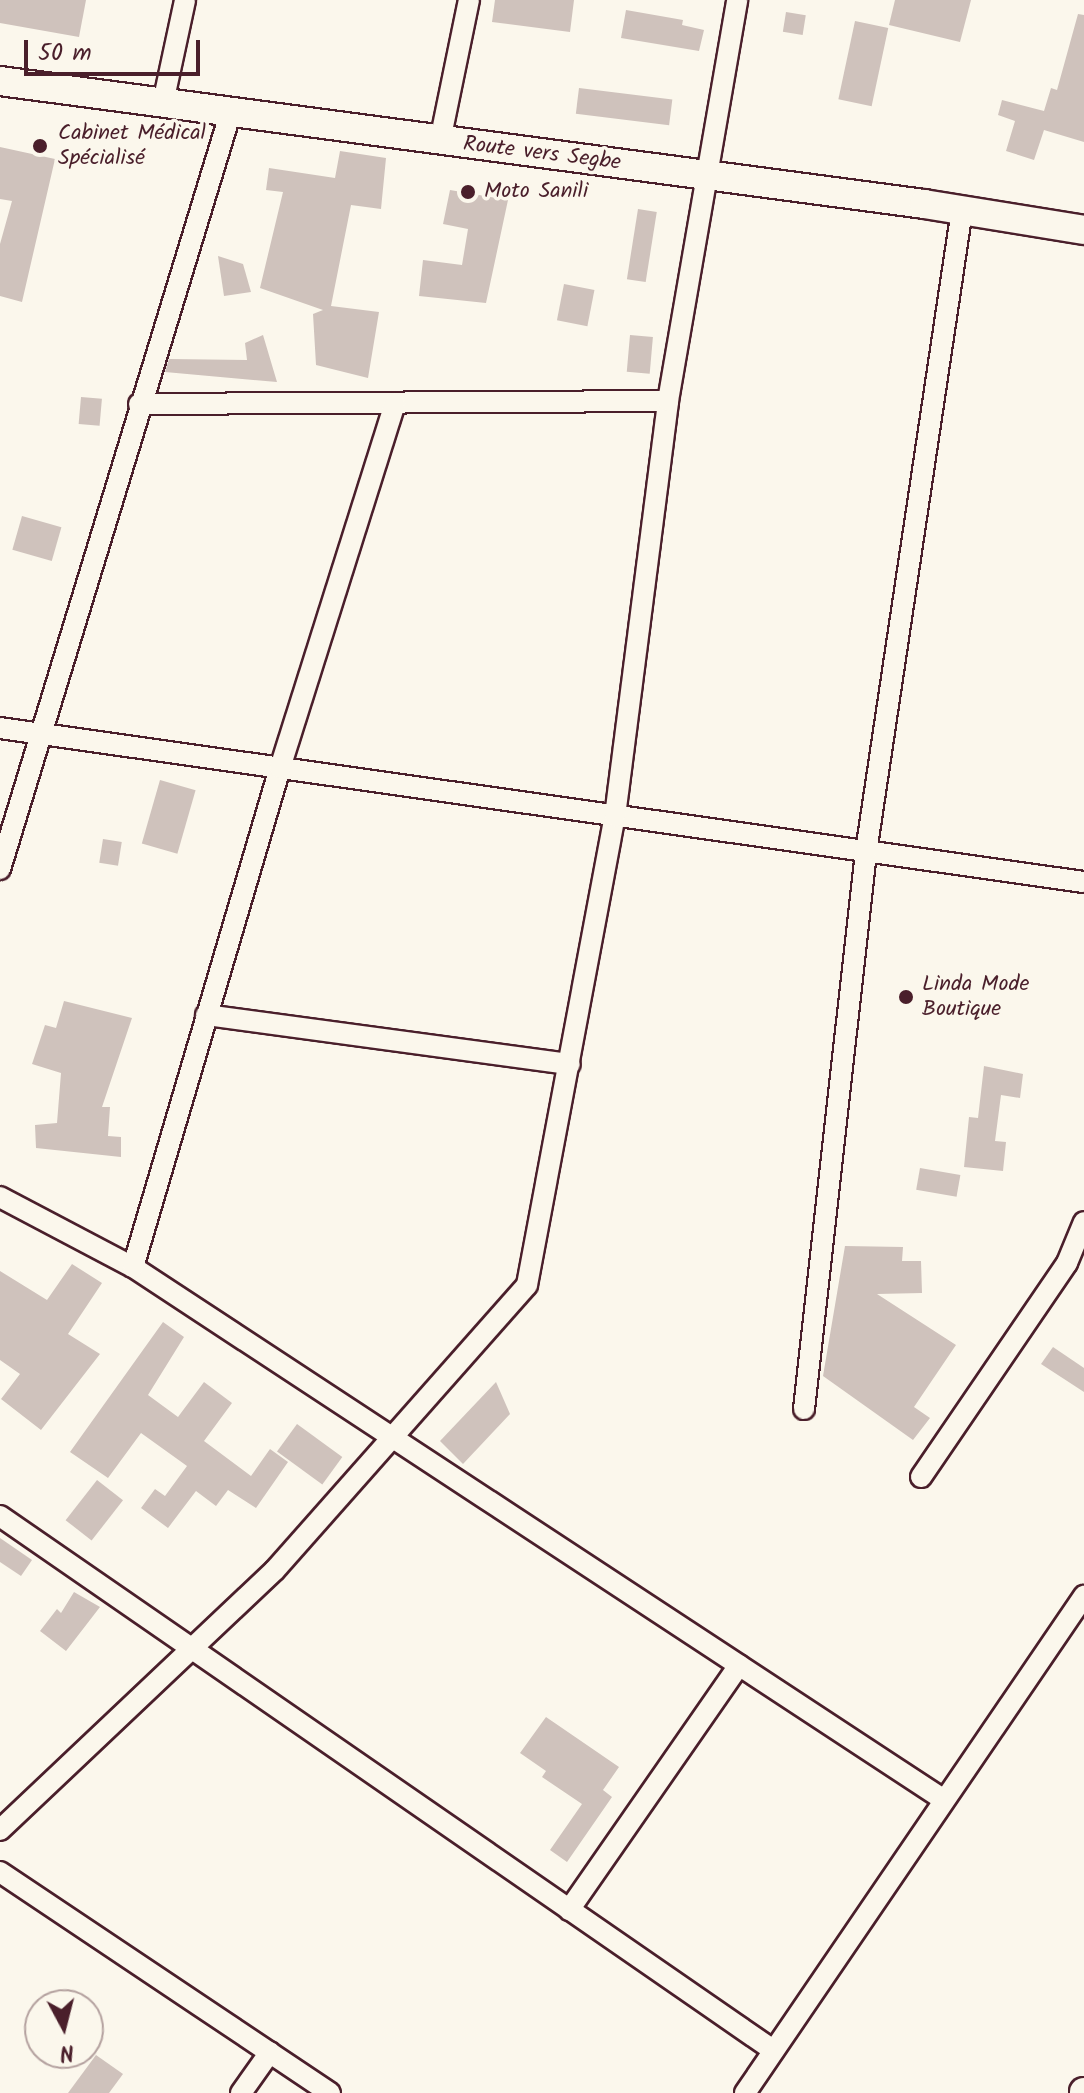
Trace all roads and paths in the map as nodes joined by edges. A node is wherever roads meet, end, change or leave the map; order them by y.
1 (185, 0) edge
2 (469, 0) edge
3 (737, 0) edge
4 (0, 81) edge
5 (163, 103) junction
6 (231, 111) junction
7 (440, 141) junction
8 (704, 175) junction
9 (962, 210) junction
10 (1084, 230) edge
11 (668, 401) junction
12 (139, 404) junction
13 (395, 404) junction
14 (0, 728) edge
15 (39, 733) junction
16 (280, 768) junction
17 (615, 816) junction
18 (866, 852) junction
19 (0, 869) edge
20 (1084, 882) edge
21 (206, 1015) junction
22 (570, 1064) junction
23 (0, 1197) edge
24 (1084, 1222) edge
25 (133, 1267) junction
26 (804, 1409) dead end
27 (393, 1439) junction
28 (921, 1477) dead end
29 (0, 1516) edge
30 (1084, 1596) edge
31 (194, 1650) junction
32 (739, 1665) junction
33 (944, 1800) junction
34 (0, 1830) edge
35 (0, 1872) edge
36 (569, 1910) junction
37 (773, 2050) junction
38 (270, 2052) junction
39 (241, 2093) edge
40 (330, 2093) edge
41 (745, 2093) edge

1 - 5 street
2 - 7 street
3 - 8 street
4 - 5 main road, Route vers Segbe
5 - 6 main road, Route vers Segbe
6 - 7 main road, Route vers Segbe
6 - 12 street
7 - 8 main road, Route vers Segbe
8 - 9 main road, Route vers Segbe
8 - 11 street
9 - 10 main road, Route vers Segbe
9 - 18 street
11 - 13 street
11 - 17 street
12 - 13 street
12 - 15 street
13 - 16 street
14 - 15 street
15 - 16 street
15 - 19 street
16 - 17 street
16 - 21 street
17 - 18 street
17 - 22 street
18 - 20 street
18 - 26 street
21 - 22 street
21 - 25 street
22 - 27 street
23 - 25 street
24 - 28 street
25 - 27 street
27 - 31 street
27 - 32 street
29 - 31 street
30 - 33 street
31 - 34 street
31 - 36 street
32 - 33 street
32 - 36 street
33 - 37 street
35 - 38 street
36 - 37 street
37 - 41 street
38 - 39 street
38 - 40 street

